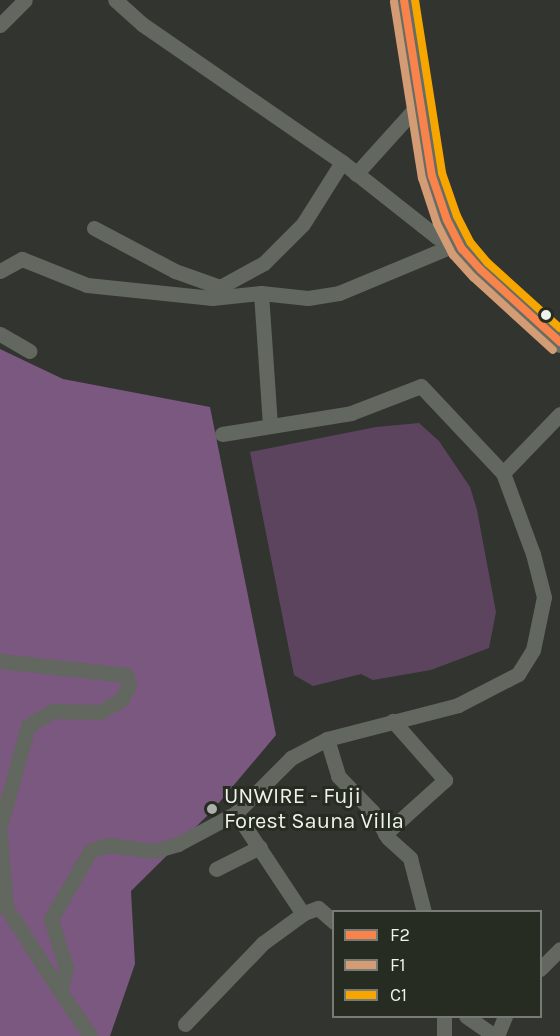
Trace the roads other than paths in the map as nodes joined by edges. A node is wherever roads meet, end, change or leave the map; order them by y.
1 (25, 0) edge
2 (116, 0) edge
3 (404, 0) edge
4 (0, 25) edge
5 (419, 104) junction
6 (342, 162) junction
7 (356, 174) junction
8 (94, 228) dead end
9 (459, 243) junction
10 (0, 271) edge
11 (261, 293) junction
12 (0, 334) edge
13 (560, 342) edge
14 (28, 351) dead end
15 (560, 414) edge
16 (270, 426) junction
17 (222, 434) dead end
18 (503, 473) junction
19 (0, 662) edge
20 (393, 721) junction
21 (327, 739) junction
22 (236, 813) junction
23 (0, 826) edge
24 (0, 834) edge
25 (385, 834) junction
26 (260, 848) junction
27 (216, 868) dead end
28 (423, 910) edge
29 (303, 914) junction
30 (332, 921) edge
31 (560, 949) edge
32 (542, 967) edge
33 (60, 991) junction
34 (444, 1018) edge
35 (468, 1018) edge
36 (505, 1018) edge
37 (185, 1024) dead end
38 (90, 1036) edge
39 (444, 1036) edge
40 (496, 1036) edge

1 - 4 street
2 - 6 street
3 - 5 highway
5 - 7 street
5 - 9 highway
6 - 7 street
6 - 8 street
7 - 9 street
9 - 11 street
9 - 13 highway
10 - 11 street
11 - 16 street
12 - 14 street
15 - 18 street
16 - 17 street
16 - 18 street
18 - 20 street
19 - 23 street
20 - 21 street
20 - 25 street
21 - 22 street
21 - 25 street
22 - 26 street
22 - 33 street
24 - 33 street
25 - 28 street
26 - 27 street
26 - 29 street
29 - 30 street
29 - 37 street
31 - 32 street
33 - 38 street
34 - 39 street
35 - 40 street
36 - 40 street

